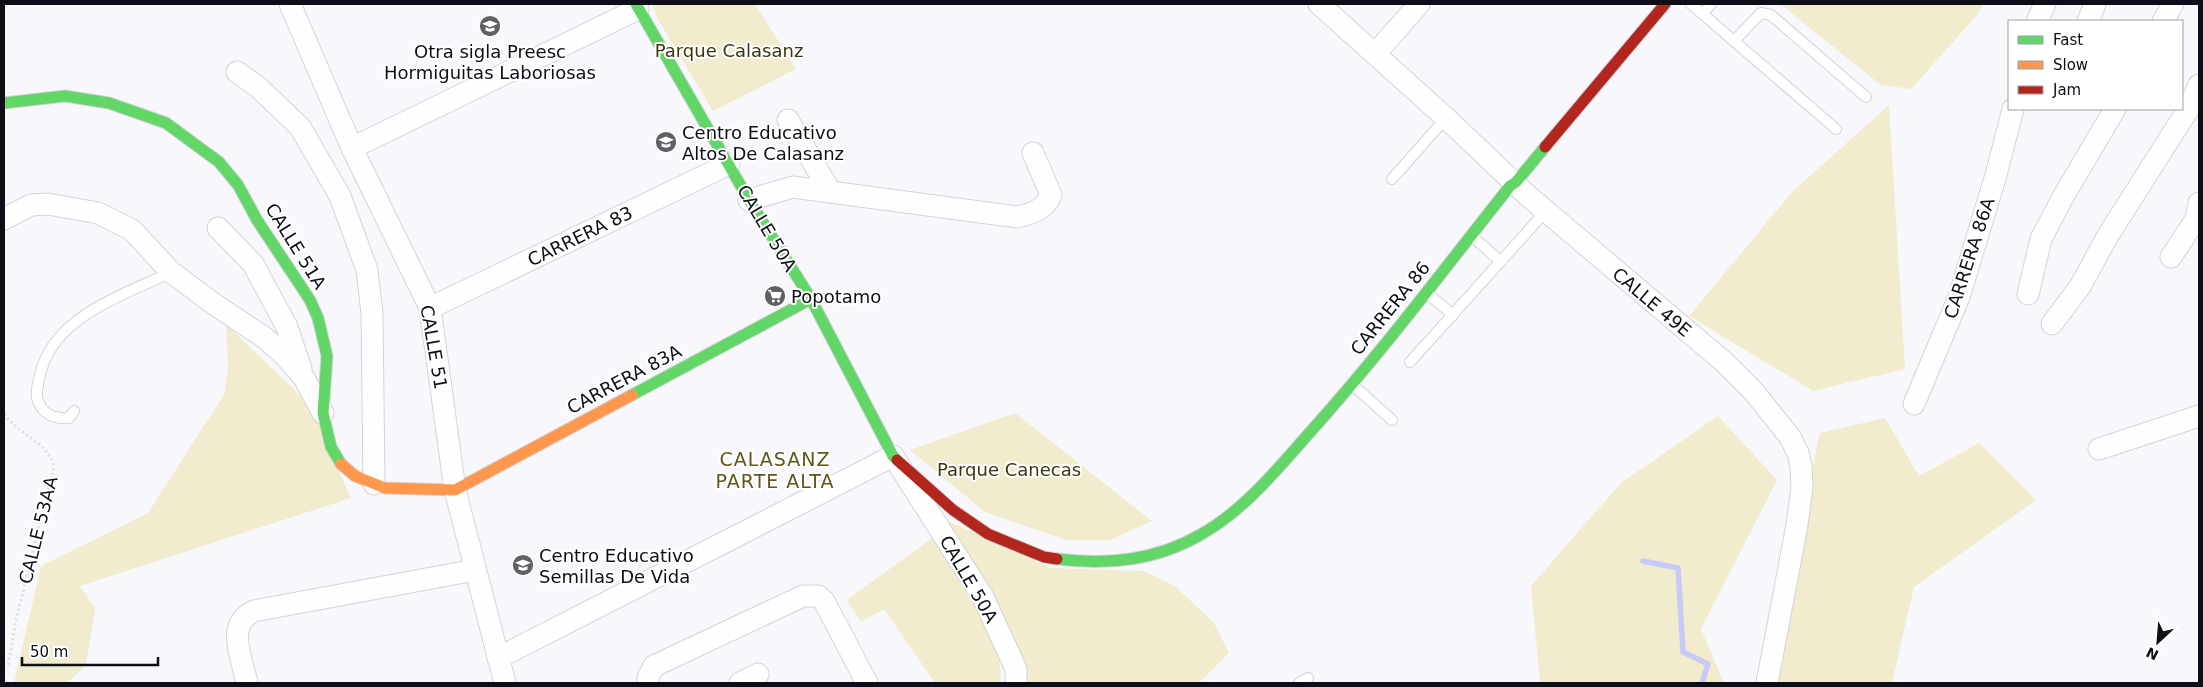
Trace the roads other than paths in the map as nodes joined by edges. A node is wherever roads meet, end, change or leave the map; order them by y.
1 (290, 4) edge
2 (1319, 4) edge
3 (1419, 4) edge
4 (1665, 4) edge
5 (1691, 4) edge
6 (1711, 4) edge
7 (2045, 4) edge
8 (2095, 4) edge
9 (2173, 4) edge
10 (637, 6) edge
11 (1703, 14) junction
12 (2038, 20) edge
13 (2088, 20) edge
14 (2164, 20) edge
15 (1734, 42) junction
16 (1376, 53) junction
17 (237, 72) dead end
18 (2199, 85) edge
19 (1866, 97) dead end
20 (4, 103) edge
21 (2013, 110) edge
22 (2114, 110) edge
23 (1446, 118) junction
24 (788, 120) dead end
25 (1836, 130) dead end
26 (352, 148) junction
27 (1033, 153) dead end
28 (729, 164) junction
29 (1392, 179) dead end
30 (1516, 182) junction
31 (830, 191) junction
32 (749, 200) junction
33 (2199, 205) edge
34 (1546, 211) junction
35 (4, 219) edge
36 (218, 228) dead end
37 (1471, 235) junction
38 (2171, 257) dead end
39 (1501, 262) junction
40 (171, 272) junction
41 (1426, 292) junction
42 (2028, 294) dead end
43 (811, 299) junction
44 (430, 308) junction
45 (1453, 315) junction
46 (2052, 324) dead end
47 (1410, 362) dead end
48 (304, 378) junction
49 (1352, 385) junction
50 (1914, 404) dead end
51 (74, 411) dead end
52 (323, 413) junction
53 (2199, 416) edge
54 (1392, 420) dead end
55 (2099, 449) dead end
56 (893, 456) junction
57 (374, 484) junction
58 (455, 490) junction
59 (1093, 563) joint
60 (475, 570) junction
61 (498, 658) junction
62 (1308, 678) dead end
63 (247, 683) edge
64 (505, 683) edge
65 (648, 683) edge
66 (867, 683) edge
67 (1016, 683) edge
68 (1299, 683) edge
69 (1767, 683) edge

1 - 26 street, CALLE 51
2 - 16 street, CALLE 49E
3 - 16 street
4 - 30 street, CARRERA 86
5 - 11 lane
6 - 11 lane
7 - 12 street
8 - 13 street
9 - 14 street
10 - 26 street
10 - 28 street, CALLE 50A
11 - 15 lane
15 - 19 lane
15 - 25 lane
16 - 23 street, CALLE 49E
17 - 57 street
18 - 46 street
20 - 52 street, CALLE 51A
21 - 50 street, CARRERA 86A
22 - 42 street
23 - 29 lane
23 - 30 street, CALLE 49E
24 - 31 street
26 - 44 street, CALLE 51
27 - 31 street
28 - 32 street, CALLE 50A
28 - 44 street, CARRERA 83
30 - 34 street, CALLE 49E
30 - 37 street, CARRERA 86
31 - 32 street
32 - 43 street, CALLE 50A
33 - 38 street
34 - 39 lane
34 - 69 street, CALLE 49E
35 - 40 street
36 - 48 street
37 - 39 lane
37 - 41 street, CARRERA 86
39 - 45 lane
40 - 48 street
40 - 51 lane
41 - 45 lane
41 - 49 street, CARRERA 86
43 - 56 street, CALLE 50A
43 - 58 street, CARRERA 83A
44 - 58 street, CALLE 51
45 - 47 lane
48 - 52 street
49 - 54 lane
49 - 59 street, CARRERA 86
52 - 57 street, CALLE 51A
53 - 55 street
56 - 59 street, CALLE 50A
56 - 61 street
56 - 67 street, CALLE 50A
57 - 58 street, CALLE 51A
58 - 60 street, CALLE 51
60 - 61 street, CALLE 51
60 - 63 street
61 - 64 street, CALLE 51
62 - 68 lane
65 - 66 street

